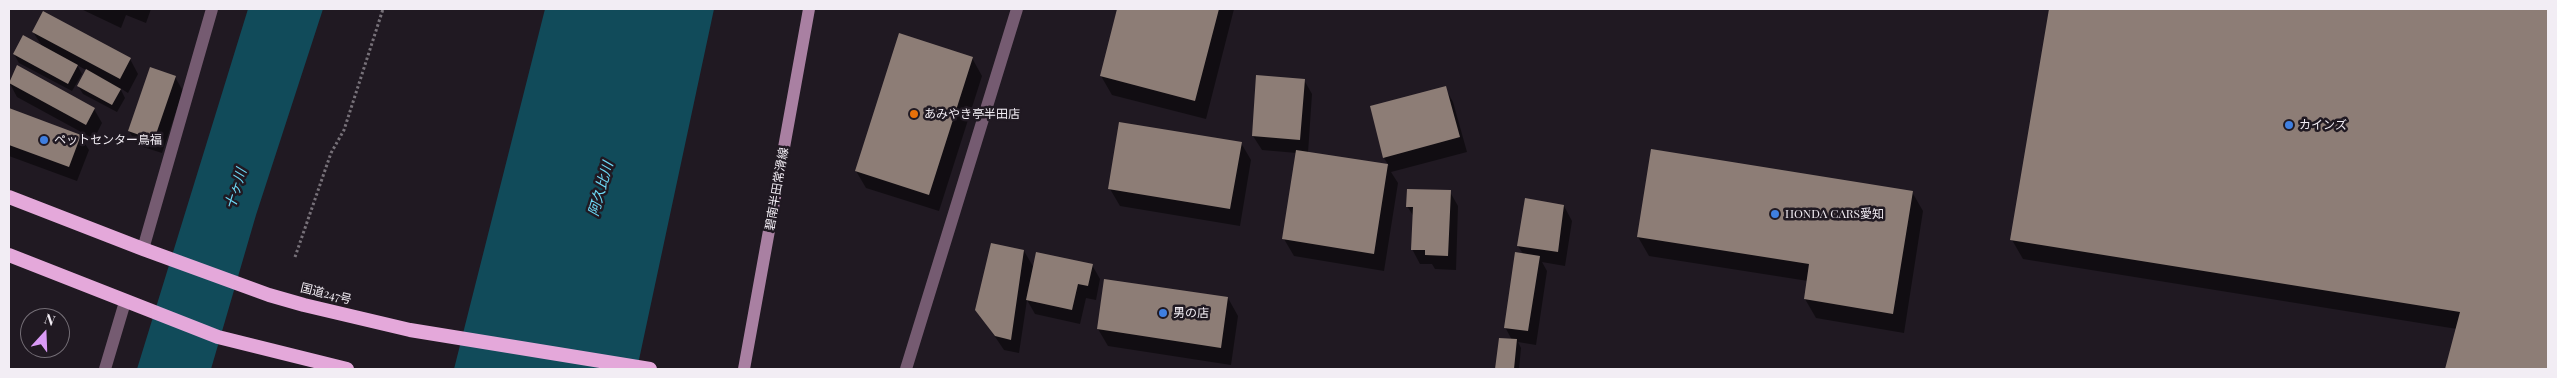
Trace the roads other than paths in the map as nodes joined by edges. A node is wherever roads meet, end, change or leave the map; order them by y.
1 (212, 9) edge
2 (809, 9) edge
3 (1017, 9) edge
4 (9, 197) edge
5 (143, 249) junction
6 (9, 255) edge
7 (125, 302) junction
8 (105, 369) edge
9 (347, 369) edge
10 (650, 369) edge
11 (744, 369) edge
12 (906, 369) edge

1 - 5 street
2 - 11 main road, 碧南半田常滑線
3 - 12 street
4 - 5 highway, 国道247号
5 - 10 highway, 国道247号
6 - 7 highway
7 - 8 street
7 - 9 highway

